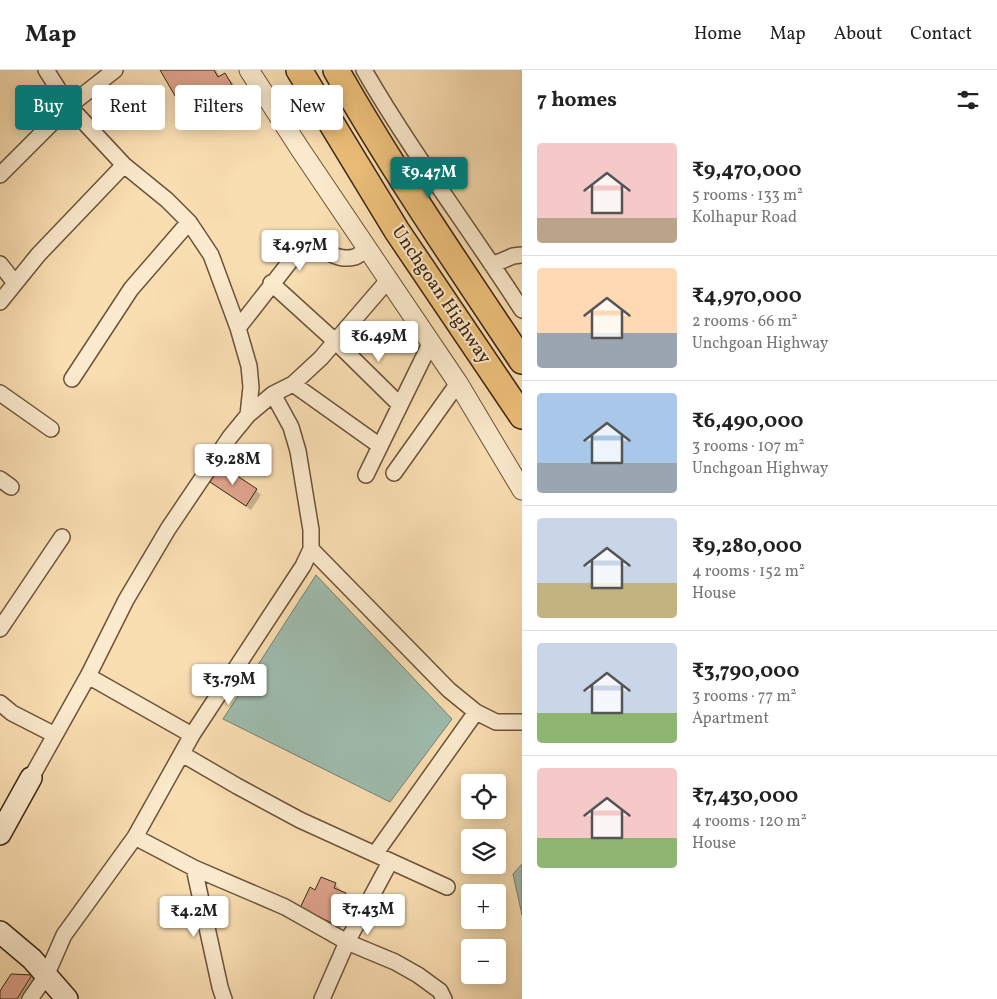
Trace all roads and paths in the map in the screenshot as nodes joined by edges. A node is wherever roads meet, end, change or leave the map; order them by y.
1 (46, 70) edge
2 (115, 70) edge
3 (249, 70) edge
4 (299, 70) edge
5 (336, 70) edge
6 (364, 70) edge
7 (56, 85) edge
8 (82, 96) edge
9 (82, 120) edge
10 (45, 130) edge
11 (124, 165) junction
12 (0, 175) edge
13 (189, 222) junction
14 (368, 249) junction
15 (522, 255) edge
16 (0, 264) edge
17 (492, 265) junction
18 (389, 279) junction
19 (16, 283) junction
20 (271, 283) junction
21 (0, 302) edge
22 (522, 310) edge
23 (238, 328) junction
24 (336, 342) junction
25 (431, 342) junction
26 (522, 360) edge
27 (72, 379) dead end
28 (458, 383) junction
29 (293, 384) junction
30 (0, 393) edge
31 (273, 394) junction
32 (400, 406) junction
33 (248, 414) junction
34 (522, 416) edge
35 (50, 429) dead end
36 (380, 446) junction
37 (394, 473) dead end
38 (366, 475) dead end
39 (522, 490) edge
40 (62, 537) dead end
41 (310, 548) junction
42 (0, 629) edge
43 (88, 676) junction
44 (0, 703) edge
45 (476, 712) junction
46 (522, 722) edge
47 (55, 735) junction
48 (192, 735) junction
49 (182, 754) junction
50 (31, 778) joint
51 (0, 834) edge
52 (135, 838) junction
53 (374, 854) junction
54 (390, 862) junction
55 (194, 868) junction
56 (447, 887) dead end
57 (0, 932) edge
58 (347, 942) junction
59 (46, 976) junction
60 (30, 999) edge
61 (67, 999) edge
62 (224, 999) edge
63 (322, 999) edge
64 (444, 999) edge

1 - 7 street
2 - 8 street
3 - 14 street
4 - 34 highway, Unchgoan Highway
5 - 26 highway
6 - 17 street
9 - 11 street
10 - 12 street
11 - 13 street
11 - 19 street
13 - 23 street
13 - 27 street
14 - 18 street
14 - 20 street
15 - 17 street
16 - 19 street
17 - 22 street
18 - 24 street
18 - 25 street
19 - 21 street
20 - 23 street
20 - 24 street
23 - 33 street
24 - 29 street
24 - 32 street
25 - 28 street
25 - 32 street
28 - 37 street
28 - 39 street
29 - 31 street
29 - 36 street
30 - 35 street
31 - 33 street
31 - 41 street
32 - 36 street
33 - 43 street
36 - 38 street
40 - 42 street
41 - 45 street
41 - 48 street
43 - 47 street
43 - 48 street
44 - 47 street
45 - 46 street
45 - 53 street
47 - 50 street
48 - 49 street
49 - 52 street
49 - 53 street
50 - 51 main road
52 - 55 street
52 - 59 street
53 - 54 street
54 - 56 street
54 - 58 street
55 - 58 street
55 - 62 street
57 - 59 main road
58 - 63 street
58 - 64 street
59 - 60 street
59 - 61 main road

